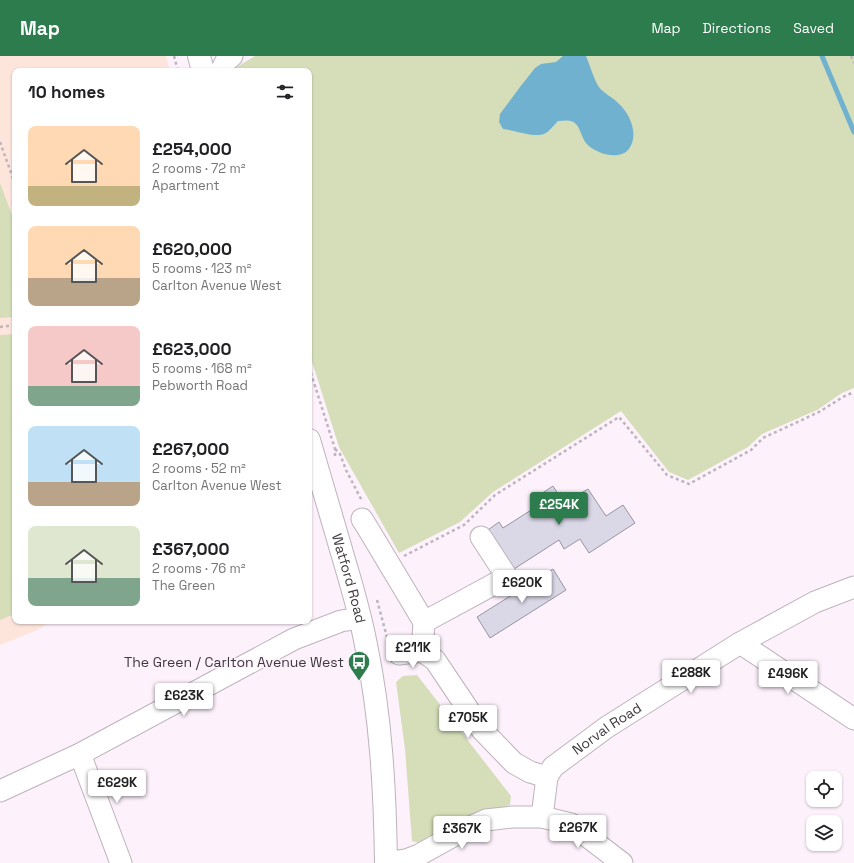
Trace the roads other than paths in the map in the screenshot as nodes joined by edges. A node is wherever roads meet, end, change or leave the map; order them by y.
1 (199, 56) edge
2 (232, 56) edge
3 (203, 68) edge
4 (222, 68) edge
5 (312, 450) edge
6 (363, 512) road end
7 (481, 537) dead end
8 (854, 587) edge
9 (360, 618) junction
10 (424, 622) junction
11 (740, 643) junction
12 (422, 651) junction
13 (399, 654) dead end
14 (854, 719) edge
15 (80, 754) junction
16 (547, 777) junction
17 (0, 791) edge
18 (542, 817) junction
19 (386, 862) edge
20 (121, 863) edge
21 (622, 863) edge

1 - 3 main road
2 - 4 street
5 - 9 main road, Watford Road
6 - 10 street
7 - 10 street
8 - 11 street, Norval Road
9 - 15 street
9 - 19 main road, Watford Road
10 - 12 street
11 - 14 street
11 - 16 street, Norval Road
12 - 13 street
12 - 16 street
15 - 17 street
15 - 20 street
16 - 18 street
18 - 19 street
18 - 21 street

